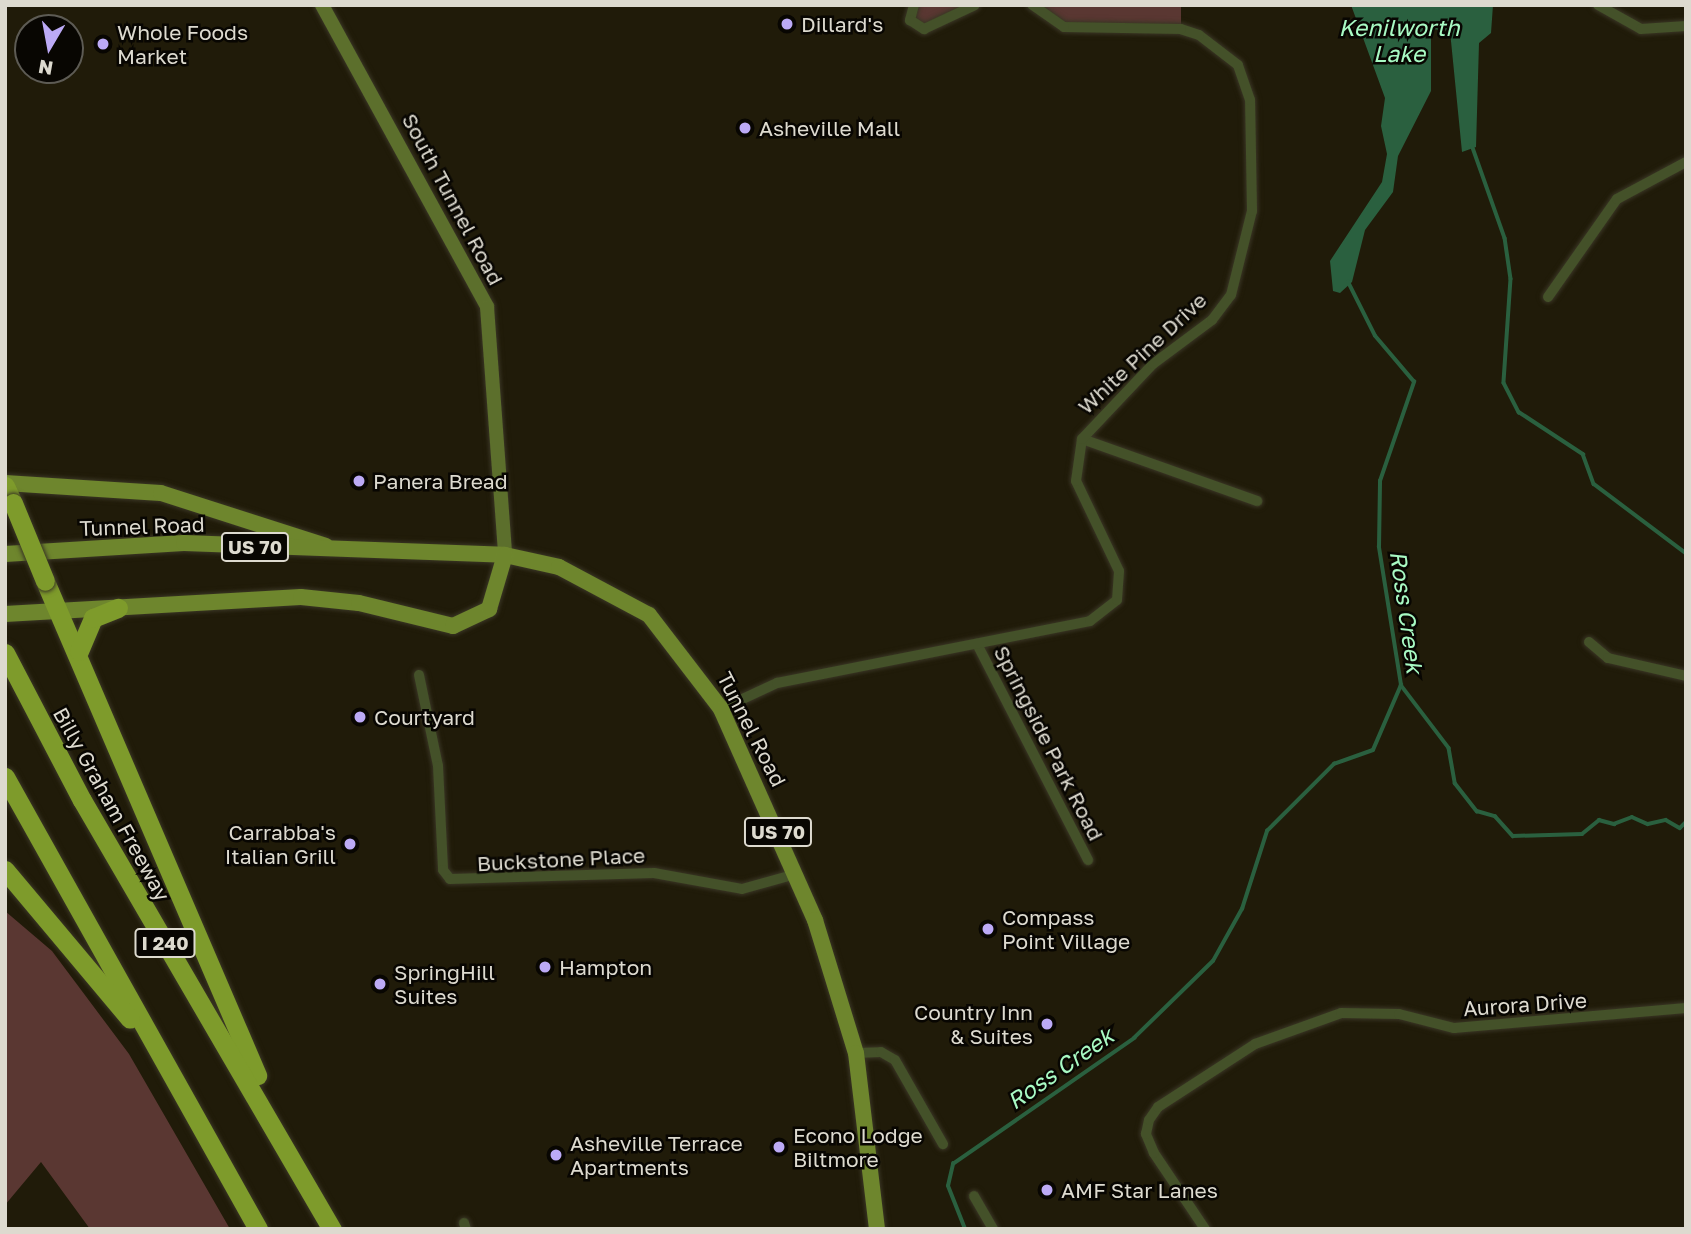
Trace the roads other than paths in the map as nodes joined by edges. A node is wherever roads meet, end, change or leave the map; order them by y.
1 (322, 5) edge
2 (914, 5) edge
3 (975, 5) edge
4 (1032, 5) edge
5 (1598, 5) edge
6 (1686, 26) edge
7 (1686, 162) edge
8 (1548, 297) dead end
9 (1082, 439) junction
10 (8, 491) edge
11 (1257, 501) dead end
12 (334, 550) junction
13 (5, 554) edge
14 (505, 555) junction
15 (118, 608) junction
16 (58, 610) junction
17 (5, 614) edge
18 (1589, 642) dead end
19 (976, 644) junction
20 (79, 651) junction
21 (5, 653) edge
22 (419, 675) dead end
23 (1686, 676) edge
24 (721, 709) junction
25 (5, 777) edge
26 (1088, 860) dead end
27 (5, 870) edge
28 (796, 874) junction
29 (1686, 1008) edge
30 (162, 1052) junction
31 (856, 1053) junction
32 (262, 1103) junction
33 (943, 1144) dead end
34 (974, 1196) dead end
35 (258, 1229) edge
36 (332, 1229) edge
37 (877, 1229) edge
38 (993, 1229) edge
39 (1205, 1229) edge

1 - 14 main road, South Tunnel Road
2 - 3 street
4 - 9 street, White Pine Drive
5 - 6 street
7 - 8 street
9 - 11 street
9 - 19 street, White Pine Drive
10 - 12 main road
10 - 16 highway, bridge
12 - 13 main road, Tunnel Road / US 70
12 - 14 main road, Tunnel Road / US 70
14 - 15 main road
14 - 24 main road, Tunnel Road / US 70
15 - 16 main road
15 - 20 highway
16 - 17 main road
16 - 20 highway
18 - 23 street
19 - 24 street, White Pine Drive
19 - 26 street, Springside Park Road
20 - 32 highway
21 - 32 highway, Billy Graham Freeway / I 240
22 - 28 street, Buckstone Place
24 - 28 main road, Tunnel Road / US 70
25 - 30 highway, I 240
27 - 30 highway
28 - 31 main road, Tunnel Road / US 70
29 - 39 street, Aurora Drive
30 - 35 highway, I 240
31 - 33 street
31 - 37 main road, Tunnel Road / US 70
32 - 36 highway, Billy Graham Freeway / I 240
34 - 38 street

